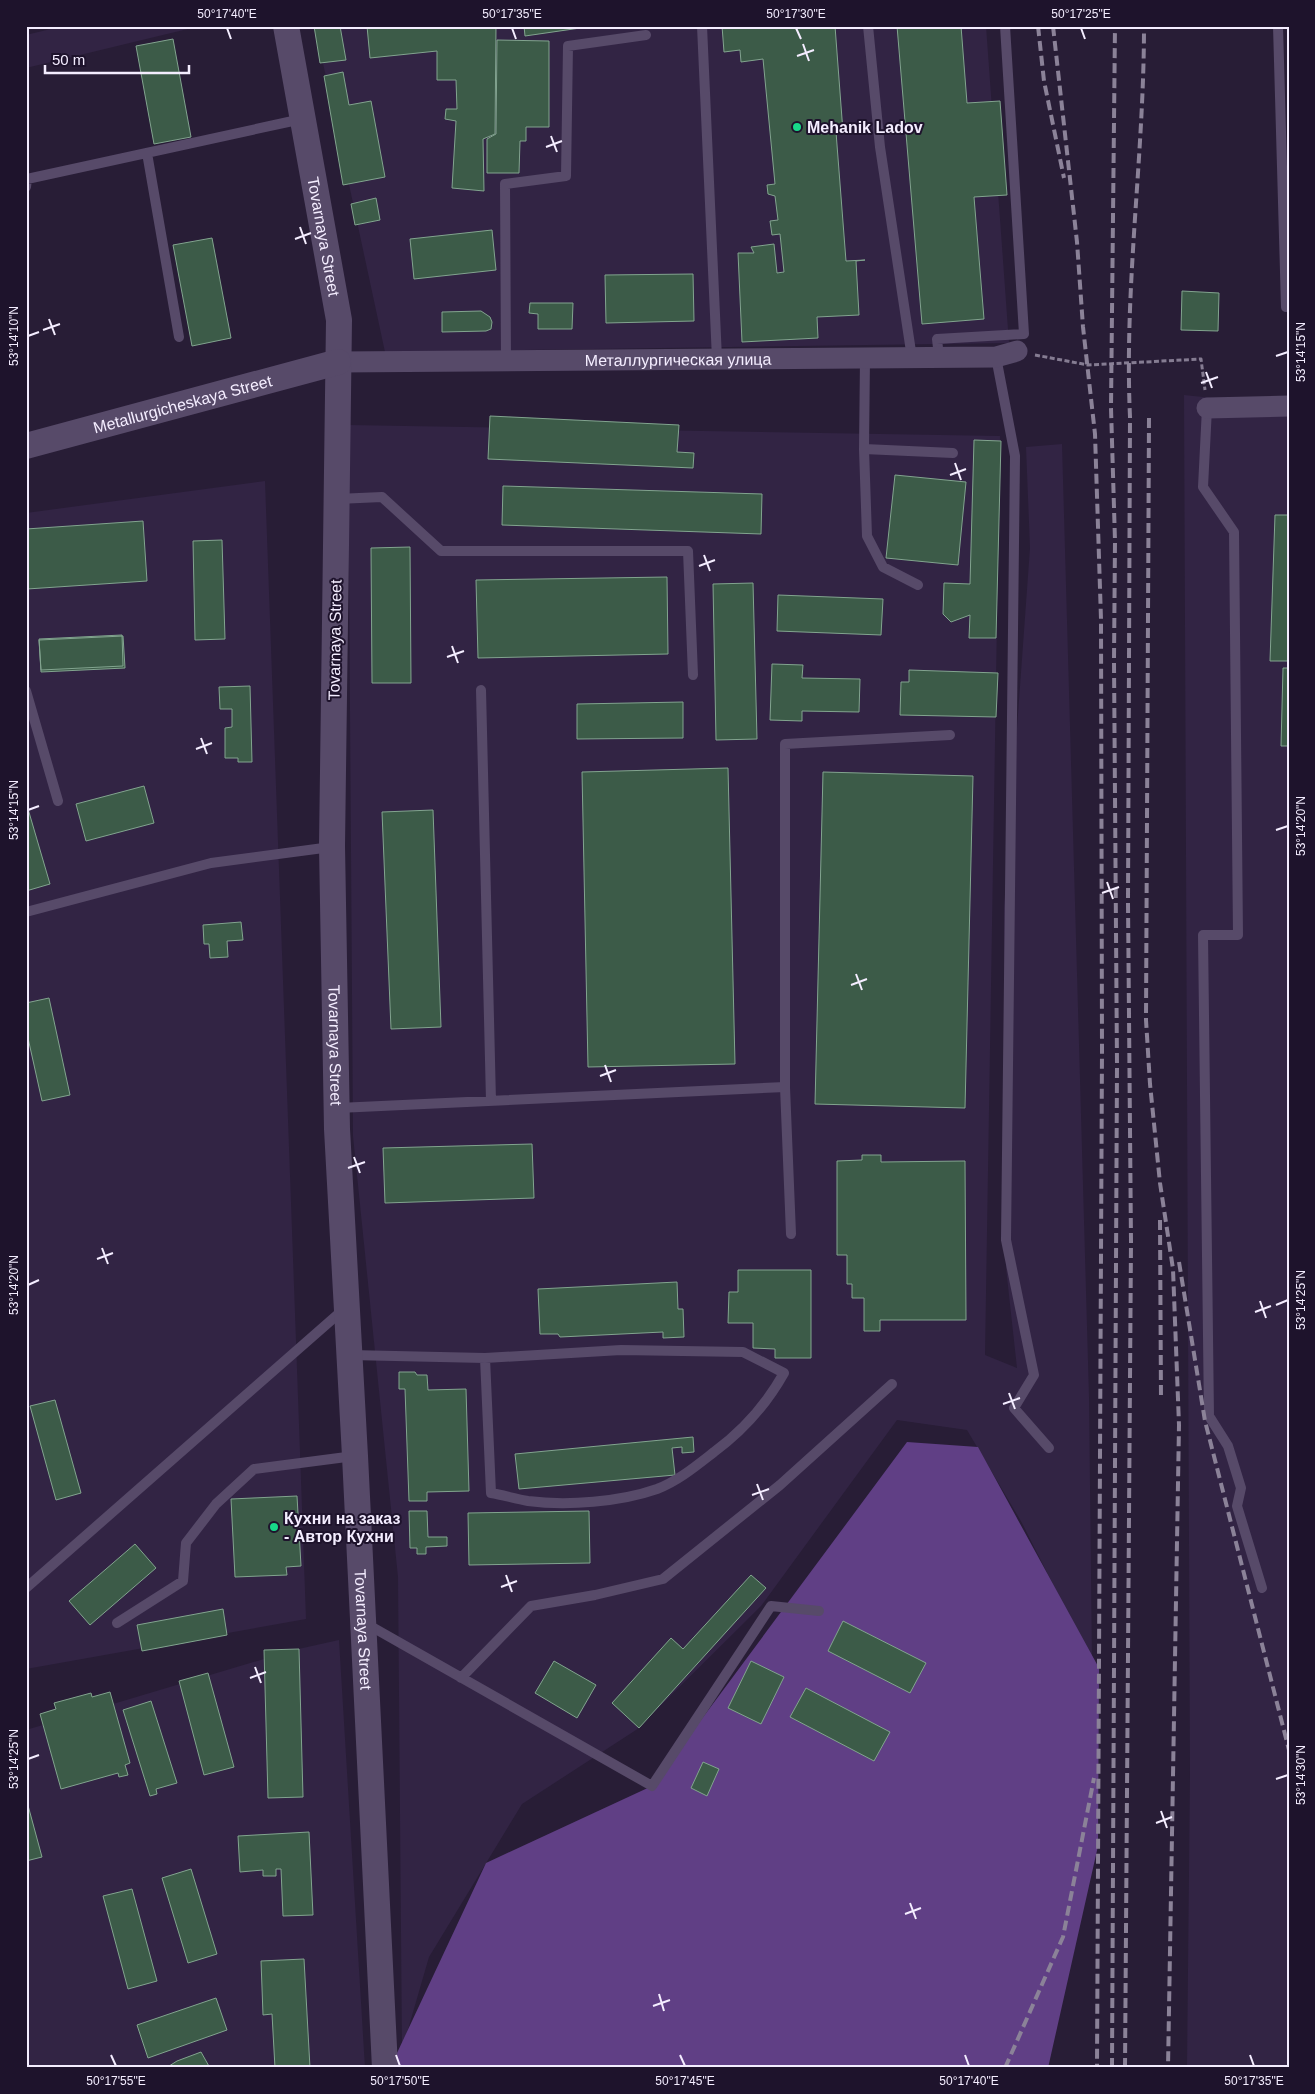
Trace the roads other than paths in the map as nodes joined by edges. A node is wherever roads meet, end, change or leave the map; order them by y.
1 (286, 26) edge
2 (702, 26) edge
3 (868, 26) edge
4 (1005, 26) edge
5 (1278, 26) edge
6 (646, 35) dead end
7 (303, 119) junction
8 (147, 153) junction
9 (27, 181) edge
10 (1286, 307) dead end
11 (179, 337) dead end
12 (1017, 351) road end
13 (939, 357) junction
14 (996, 357) junction
15 (865, 358) junction
16 (912, 358) junction
17 (717, 359) junction
18 (506, 361) junction
19 (338, 362) junction
20 (1289, 406) edge
21 (1207, 408) joint
22 (26, 446) edge
23 (864, 449) junction
24 (953, 453) dead end
25 (336, 499) junction
26 (918, 585) dead end
27 (693, 675) dead end
28 (481, 690) dead end
29 (26, 691) edge
30 (950, 735) dead end
31 (58, 801) dead end
32 (332, 846) junction
33 (26, 912) edge
34 (785, 1087) junction
35 (491, 1101) junction
36 (337, 1108) junction
37 (792, 1234) dead end
38 (346, 1306) junction
39 (349, 1355) junction
40 (485, 1358) junction
41 (892, 1384) dead end
42 (1049, 1448) dead end
43 (355, 1456) junction
44 (26, 1588) edge
45 (1262, 1588) dead end
46 (819, 1611) dead end
47 (364, 1622) junction
48 (117, 1623) dead end
49 (462, 1678) junction
50 (385, 2068) edge

1 - 7 street, Tovarnaya Street
2 - 17 lane
3 - 16 lane
4 - 13 lane
5 - 10 lane
6 - 18 lane
7 - 8 lane
7 - 19 street, Tovarnaya Street
8 - 9 lane
8 - 11 lane
12 - 14 street, Металлургическая улица
13 - 14 street, Металлургическая улица
13 - 16 street, Металлургическая улица
14 - 42 lane
15 - 16 street, Металлургическая улица
15 - 17 street, Металлургическая улица
15 - 23 lane
17 - 18 street, Металлургическая улица
18 - 19 street, Металлургическая улица
19 - 22 street, Metallurgicheskaya Street
19 - 25 street, Tovarnaya Street
20 - 21 street
21 - 45 lane
23 - 24 lane
23 - 26 lane
25 - 27 lane
25 - 32 street, Tovarnaya Street
28 - 35 lane
29 - 31 lane
30 - 34 lane
32 - 33 lane
32 - 36 street, Tovarnaya Street
34 - 35 lane
34 - 37 lane
35 - 36 lane
36 - 38 street, Tovarnaya Street
38 - 39 street, Tovarnaya Street
38 - 44 lane
39 - 40 lane
39 - 43 street, Tovarnaya Street
40 - 40 lane
41 - 49 lane
43 - 47 street, Tovarnaya Street
43 - 48 lane
46 - 49 lane
47 - 49 lane
47 - 50 street, Tovarnaya Street

